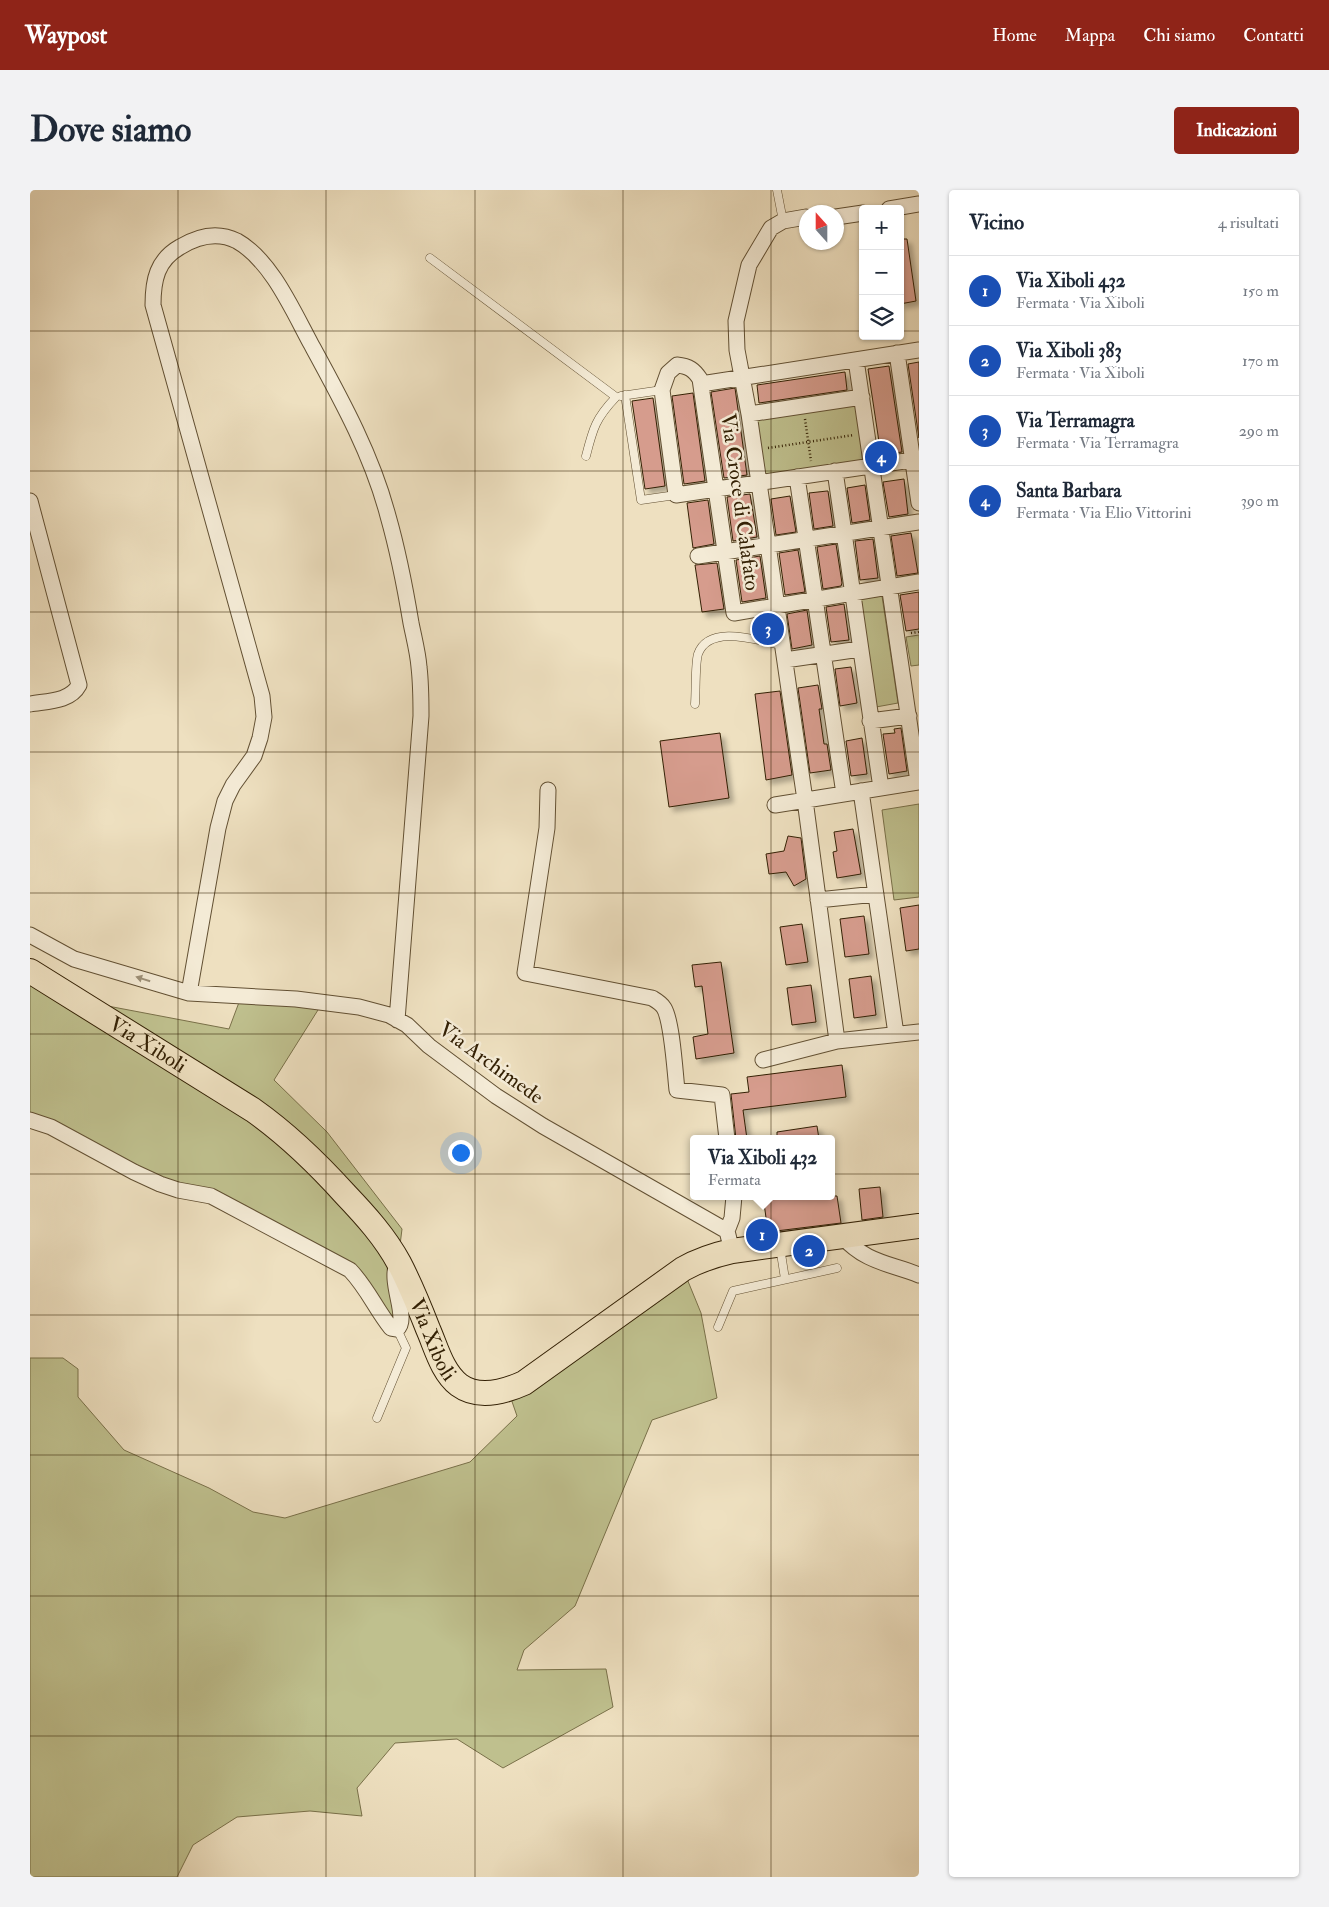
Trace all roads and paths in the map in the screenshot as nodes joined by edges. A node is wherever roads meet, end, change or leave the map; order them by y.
1 (777, 190) edge
2 (919, 204) edge
3 (904, 207) edge
4 (859, 214) edge
5 (844, 215) edge
6 (799, 218) edge
7 (783, 220) junction
8 (430, 258) dead end
9 (919, 350) edge
10 (897, 354) junction
11 (856, 360) junction
12 (743, 378) junction
13 (701, 384) junction
14 (662, 390) junction
15 (620, 396) junction
16 (862, 398) junction
17 (803, 406) junction
18 (749, 414) junction
19 (867, 433) junction
20 (808, 442) junction
21 (754, 450) junction
22 (586, 456) dead end
23 (916, 459) edge
24 (872, 466) junction
25 (835, 472) junction
26 (813, 475) junction
27 (797, 477) junction
28 (759, 482) junction
29 (716, 489) junction
30 (676, 495) junction
31 (30, 501) edge
32 (919, 503) edge
33 (919, 522) edge
34 (881, 528) junction
35 (843, 534) junction
36 (806, 539) junction
37 (767, 545) junction
38 (725, 552) junction
39 (698, 556) dead end
40 (919, 582) edge
41 (890, 587) junction
42 (852, 594) junction
43 (815, 600) junction
44 (777, 606) junction
45 (782, 645) junction
46 (860, 648) junction
47 (824, 654) junction
48 (785, 660) junction
49 (30, 704) edge
50 (695, 704) dead end
51 (909, 716) junction
52 (870, 721) junction
53 (917, 763) edge
54 (919, 782) edge
55 (881, 788) junction
56 (548, 790) dead end
57 (861, 791) junction
58 (844, 794) junction
59 (805, 800) junction
60 (775, 805) dead end
61 (876, 894) junction
62 (818, 900) junction
63 (30, 935) edge
64 (30, 970) edge
65 (189, 993) junction
66 (397, 1020) junction
67 (919, 1032) edge
68 (896, 1034) junction
69 (837, 1041) junction
70 (763, 1060) dead end
71 (30, 1120) edge
72 (727, 1135) edge
73 (734, 1200) edge
74 (919, 1226) edge
75 (842, 1236) junction
76 (730, 1241) junction
77 (779, 1245) junction
78 (398, 1261) junction
79 (837, 1268) dead end
80 (919, 1275) edge
81 (785, 1279) junction
82 (718, 1327) dead end
83 (397, 1329) junction
84 (377, 1418) dead end

1 - 7 lane
2 - 3 street
4 - 5 street
6 - 7 street
7 - 12 street
8 - 15 lane
9 - 10 street
10 - 11 street
10 - 23 street
11 - 12 street
11 - 16 street
12 - 13 street
12 - 18 street
13 - 14 street
13 - 29 street, Via Croce di Calafato
14 - 15 lane
14 - 30 street
15 - 22 lane
15 - 30 lane
16 - 17 street
16 - 19 street
17 - 18 street
17 - 20 path
18 - 21 street
19 - 20 path
19 - 24 street
20 - 21 path
20 - 26 path
21 - 28 street
23 - 24 street
23 - 32 street
24 - 25 street
24 - 34 street
25 - 26 street
25 - 35 street
26 - 27 street
27 - 28 street
27 - 36 street
28 - 29 street
28 - 37 street
29 - 30 street
29 - 38 street, Via Croce di Calafato
31 - 49 street
33 - 34 street
34 - 35 street
34 - 41 street
35 - 36 street
35 - 42 street
36 - 37 street
36 - 43 street
37 - 38 street
37 - 44 street
38 - 39 street
38 - 44 street, Via Croce di Calafato
40 - 41 street
41 - 42 street
41 - 51 street
42 - 43 street
42 - 46 street
43 - 44 street
43 - 47 street
44 - 45 street
45 - 48 street
45 - 50 lane
46 - 47 street
46 - 52 street
47 - 48 street
47 - 58 street
48 - 59 street
51 - 52 street
51 - 53 street
52 - 55 street
53 - 54 street
54 - 55 street
55 - 57 street
56 - 72 street
57 - 58 street
57 - 61 street
58 - 59 street
59 - 60 street
59 - 62 street
61 - 62 street
61 - 68 street
62 - 69 street
65 -> 63 street, Via Archimede
64 - 78 main road, Via Xiboli
65 - 66 street, Via Archimede
65 - 66 street
66 - 76 street, Via Archimede
67 - 68 street
68 - 69 street
69 - 70 street
71 - 83 street
73 - 76 street
74 - 75 main road, Via Xiboli
75 - 77 main road, Via Xiboli
75 - 80 street
76 - 77 main road, Via Xiboli
76 - 78 main road, Via Xiboli
77 - 81 lane
78 - 83 street
79 - 81 lane
81 - 82 lane
83 - 84 lane

